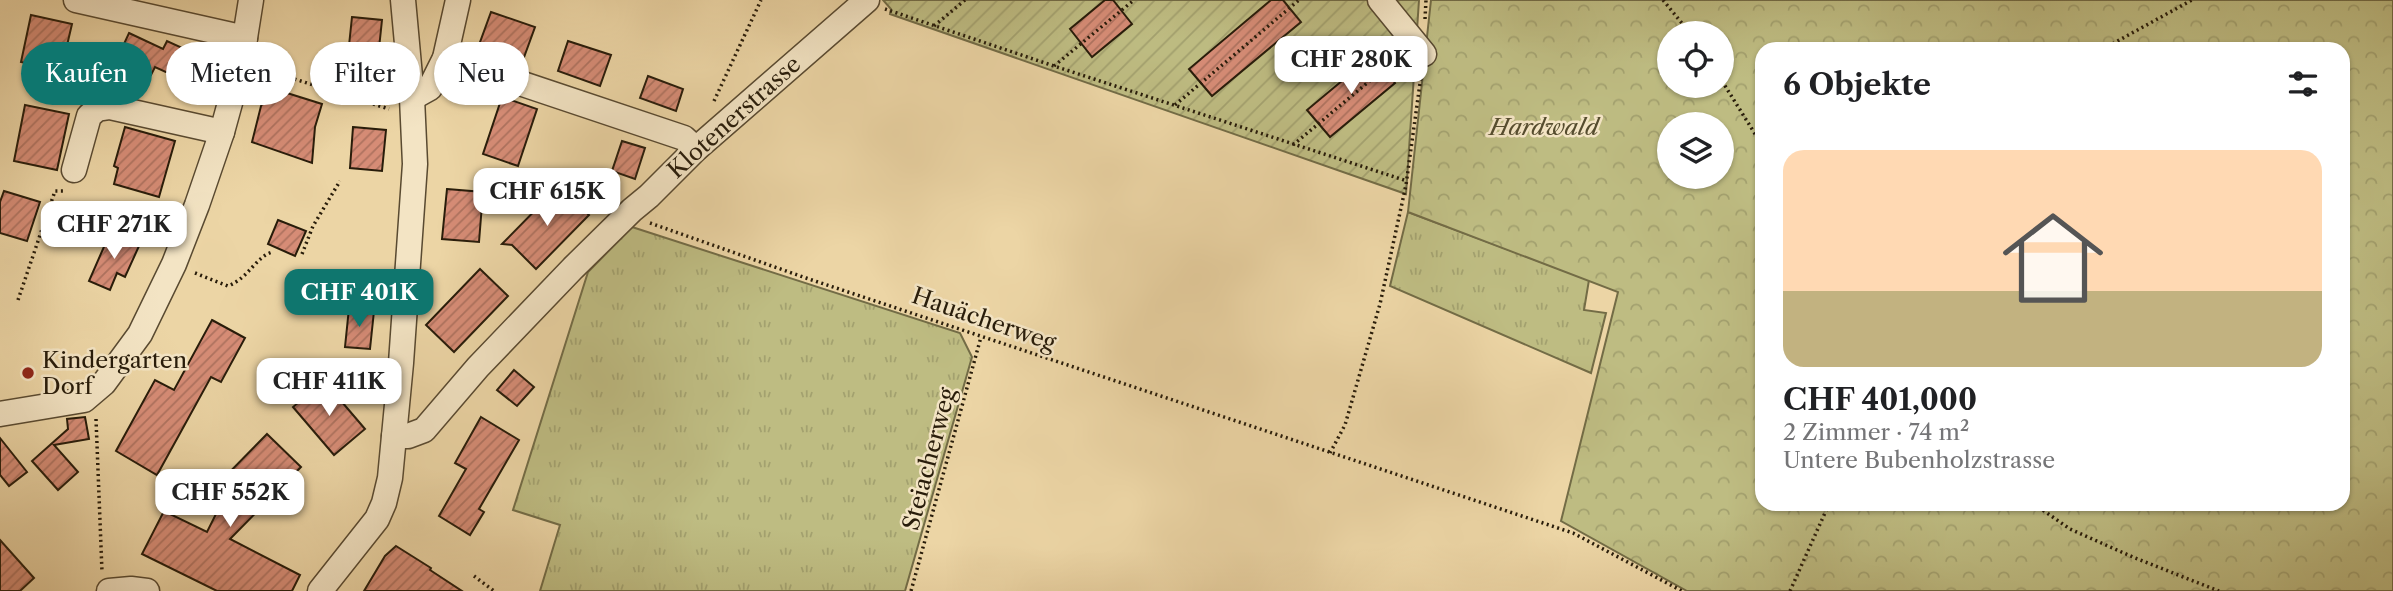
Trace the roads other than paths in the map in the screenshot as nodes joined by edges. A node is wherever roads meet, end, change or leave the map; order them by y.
1 (76, 0) edge
2 (251, 0) edge
3 (403, 0) edge
4 (458, 0) edge
5 (1380, 0) edge
6 (872, 2) edge
7 (245, 38) junction
8 (448, 42) edge
9 (1420, 48) road end
10 (434, 78) edge
11 (529, 86) edge
12 (412, 107) junction
13 (222, 132) junction
14 (696, 149) junction
15 (74, 170) road end
16 (0, 414) edge
17 (394, 436) junction
18 (106, 584) edge
19 (147, 591) edge
20 (320, 591) edge

1 - 7 street
2 - 7 street
3 - 12 street
4 - 8 street
5 - 9 street
6 - 14 street, Klotenerstrasse
7 - 13 street
10 - 12 street
11 - 14 street
12 - 17 street
13 - 15 street
13 - 16 street
14 - 17 street, Klotenerstrasse
17 - 20 street
18 - 19 street

